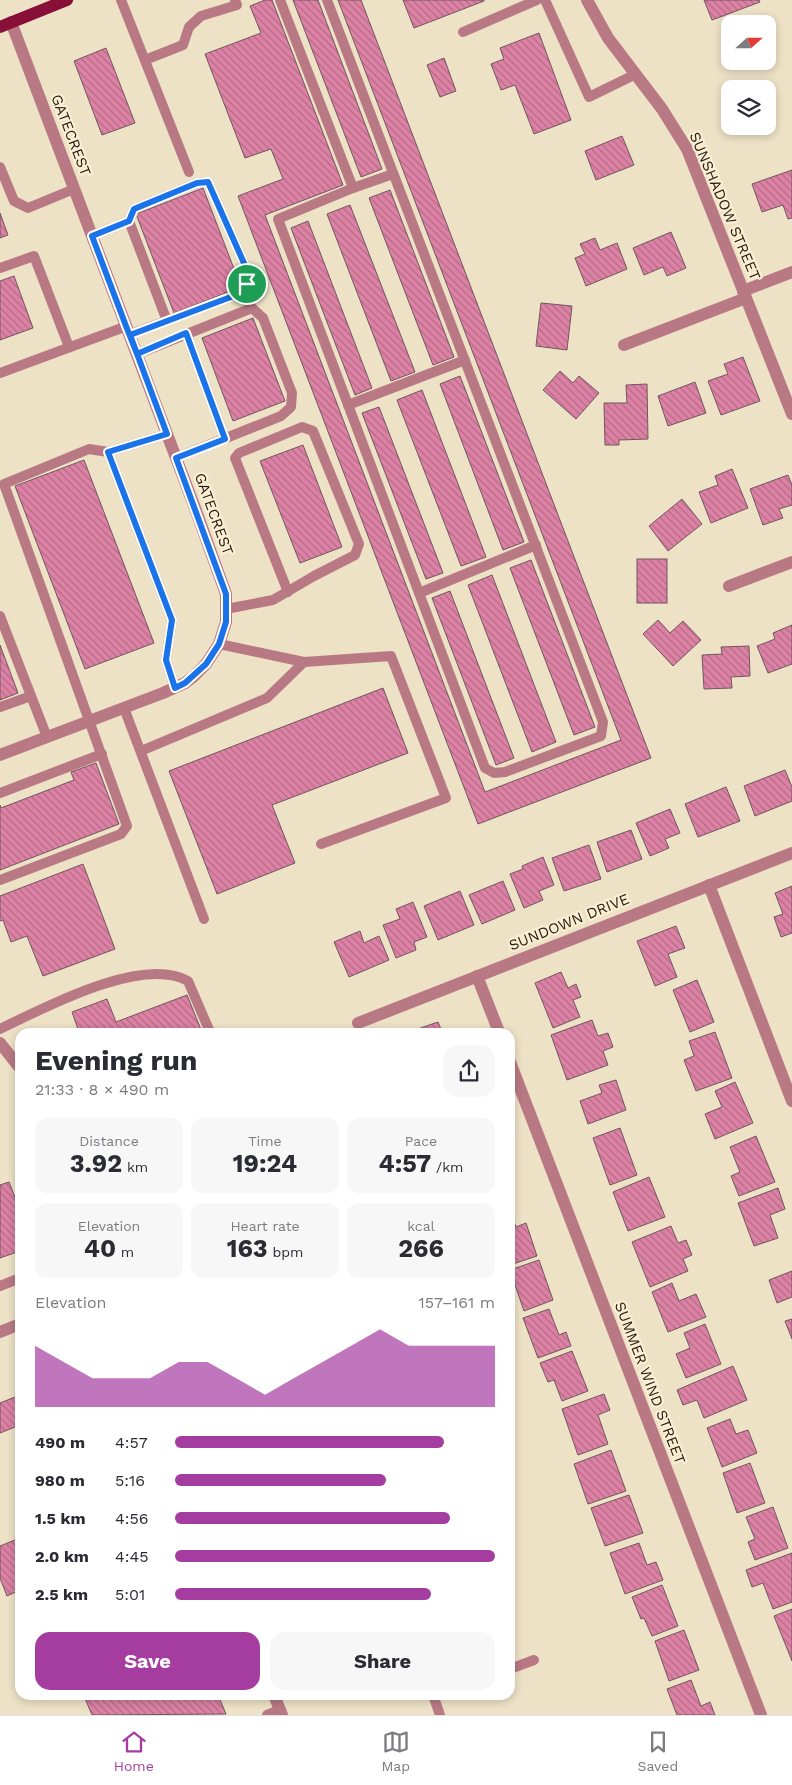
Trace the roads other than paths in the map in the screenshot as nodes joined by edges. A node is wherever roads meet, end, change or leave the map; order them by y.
1 (67, 0) edge
2 (121, 0) edge
3 (235, 0) edge
4 (280, 0) edge
5 (327, 0) edge
6 (537, 0) edge
7 (545, 0) edge
8 (587, 0) edge
9 (6, 25) edge
10 (463, 32) dead end
11 (145, 60) junction
12 (636, 74) junction
13 (0, 167) edge
14 (189, 172) dead end
15 (393, 174) junction
16 (353, 188) junction
17 (74, 189) junction
18 (129, 221) junction
19 (92, 236) junction
20 (0, 268) edge
21 (792, 272) edge
22 (745, 295) junction
23 (167, 320) junction
24 (128, 330) junction
25 (186, 333) junction
26 (624, 345) dead end
27 (69, 348) junction
28 (137, 354) junction
29 (465, 360) junction
30 (0, 373) edge
31 (348, 405) junction
32 (792, 414) edge
33 (167, 434) junction
34 (225, 439) junction
35 (108, 452) junction
36 (176, 458) junction
37 (536, 546) junction
38 (792, 562) edge
39 (729, 586) dead end
40 (288, 592) junction
41 (419, 593) junction
42 (226, 609) junction
43 (0, 616) edge
44 (219, 644) junction
45 (304, 662) junction
46 (175, 688) junction
47 (31, 696) junction
48 (0, 707) edge
49 (124, 708) junction
50 (90, 721) junction
51 (47, 737) junction
52 (140, 751) junction
53 (102, 754) junction
54 (0, 755) edge
55 (0, 793) edge
56 (321, 844) dead end
57 (792, 852) edge
58 (0, 880) edge
59 (709, 884) junction
60 (204, 919) dead end
61 (477, 976) junction
62 (358, 1023) dead end
63 (208, 1028) edge
64 (497, 1028) edge
65 (0, 1029) edge
66 (0, 1043) edge
67 (15, 1062) edge
68 (515, 1075) edge
69 (792, 1100) edge
70 (15, 1280) edge
71 (0, 1286) edge
72 (15, 1326) edge
73 (0, 1332) edge
74 (534, 1660) dead end
75 (515, 1667) edge
76 (276, 1700) edge
77 (438, 1700) edge
78 (281, 1712) edge
79 (267, 1715) edge
80 (440, 1715) edge
81 (760, 1715) edge

1 - 9 main road
2 - 11 lane
3 - 11 lane
4 - 16 lane
5 - 15 lane
6 - 10 lane
7 - 12 lane
8 - 12 street, SUNSHADOW STREET
9 - 17 street, GATECREST
11 - 14 lane
12 - 22 street, SUNSHADOW STREET
13 - 17 lane
15 - 16 lane
15 - 29 lane
16 - 31 lane
17 - 19 street, GATECREST
18 - 19 lane
18 - 23 lane
18 - 23 lane
19 - 24 street, GATECREST
20 - 27 lane
21 - 22 street
22 - 26 street
22 - 32 street, SUNSHADOW STREET
23 - 24 lane
24 - 27 lane
24 - 28 street, GATECREST
25 - 28 lane
25 - 34 lane
25 - 34 lane
27 - 30 lane
28 - 33 street, GATECREST
29 - 31 lane
29 - 37 lane
31 - 41 lane
33 - 35 lane
33 - 36 street, GATECREST
34 - 36 lane
35 - 46 lane
35 - 50 lane
36 - 42 street, GATECREST
37 - 41 lane
37 - 41 lane
38 - 39 street
40 - 40 lane
40 - 42 lane
42 - 44 street, GATECREST
43 - 47 lane
44 - 45 lane
44 - 46 street, GATECREST
45 - 52 lane
45 - 56 lane
46 - 49 street, GATECREST
47 - 48 lane
47 - 51 lane
49 - 50 street, GATECREST
49 - 52 lane
50 - 51 street, GATECREST
50 - 53 lane
51 - 54 street, GATECREST
52 - 60 lane
53 - 55 lane
53 - 58 lane
57 - 59 street, SUNDOWN DRIVE
59 - 61 street, SUNDOWN DRIVE
59 - 69 street
61 - 62 street, SUNDOWN DRIVE
61 - 64 street
63 - 65 lane
66 - 67 street
68 - 81 street, SUMMER WIND STREET
70 - 71 lane
72 - 73 street
74 - 75 lane
76 - 78 street
77 - 80 lane
78 - 79 lane

